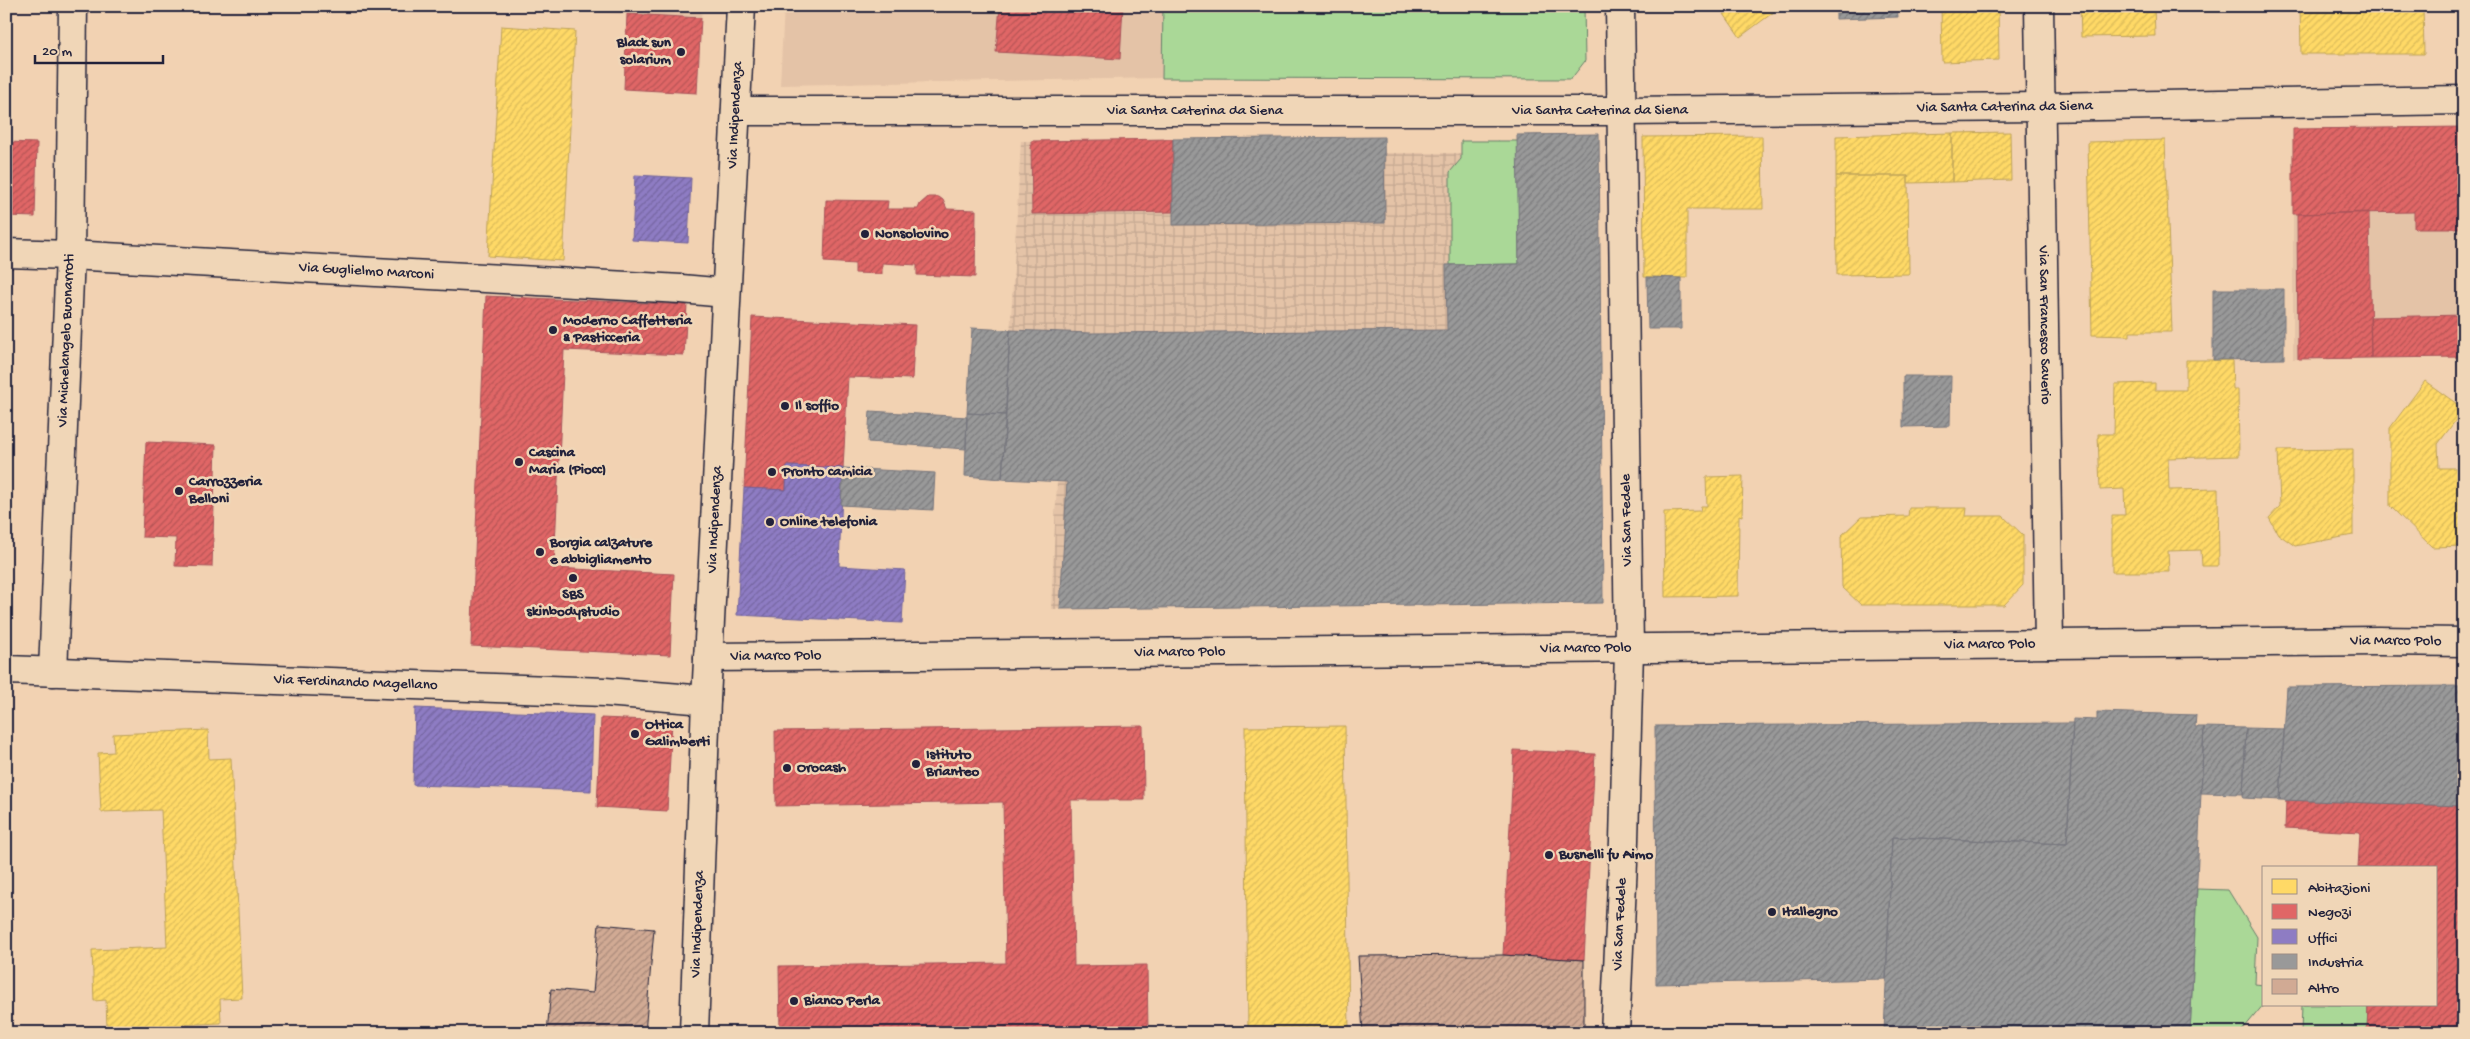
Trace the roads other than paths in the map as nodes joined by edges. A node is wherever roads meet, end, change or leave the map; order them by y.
1 (73, 6) edge
2 (741, 6) edge
3 (1620, 6) edge
4 (2039, 6) edge
5 (2464, 100) edge
6 (2041, 107) junction
7 (736, 111) junction
8 (1621, 111) junction
9 (6, 254) edge
10 (70, 255) junction
11 (726, 294) junction
12 (2464, 642) edge
13 (2049, 644) junction
14 (1629, 649) junction
15 (708, 657) junction
16 (6, 670) edge
17 (53, 672) junction
18 (706, 700) junction
19 (694, 1033) edge
20 (1614, 1033) edge

1 - 10 street, Via Michelangelo Buonarroti
2 - 7 street, Via Indipendenza
3 - 8 street, Via San Fedele
4 - 6 street, Via San Francesco Saverio
5 - 6 street, Via Santa Caterina da Siena
6 - 8 street, Via Santa Caterina da Siena
6 - 13 street, Via San Francesco Saverio
7 - 8 street, Via Santa Caterina da Siena
7 - 11 street, Via Indipendenza
8 - 14 street, Via San Fedele
9 - 10 street, Via Guglielmo Marconi
10 - 11 street, Via Guglielmo Marconi
10 - 17 street, Via Michelangelo Buonarroti
11 - 15 street, Via Indipendenza
12 - 13 street, Via Marco Polo
13 - 14 street, Via Marco Polo
14 - 15 street, Via Marco Polo
14 - 20 street, Via San Fedele
15 - 18 street, Via Indipendenza
16 - 17 street, Via Ferdinando Magellano
17 - 18 street, Via Ferdinando Magellano
18 - 19 street, Via Indipendenza

